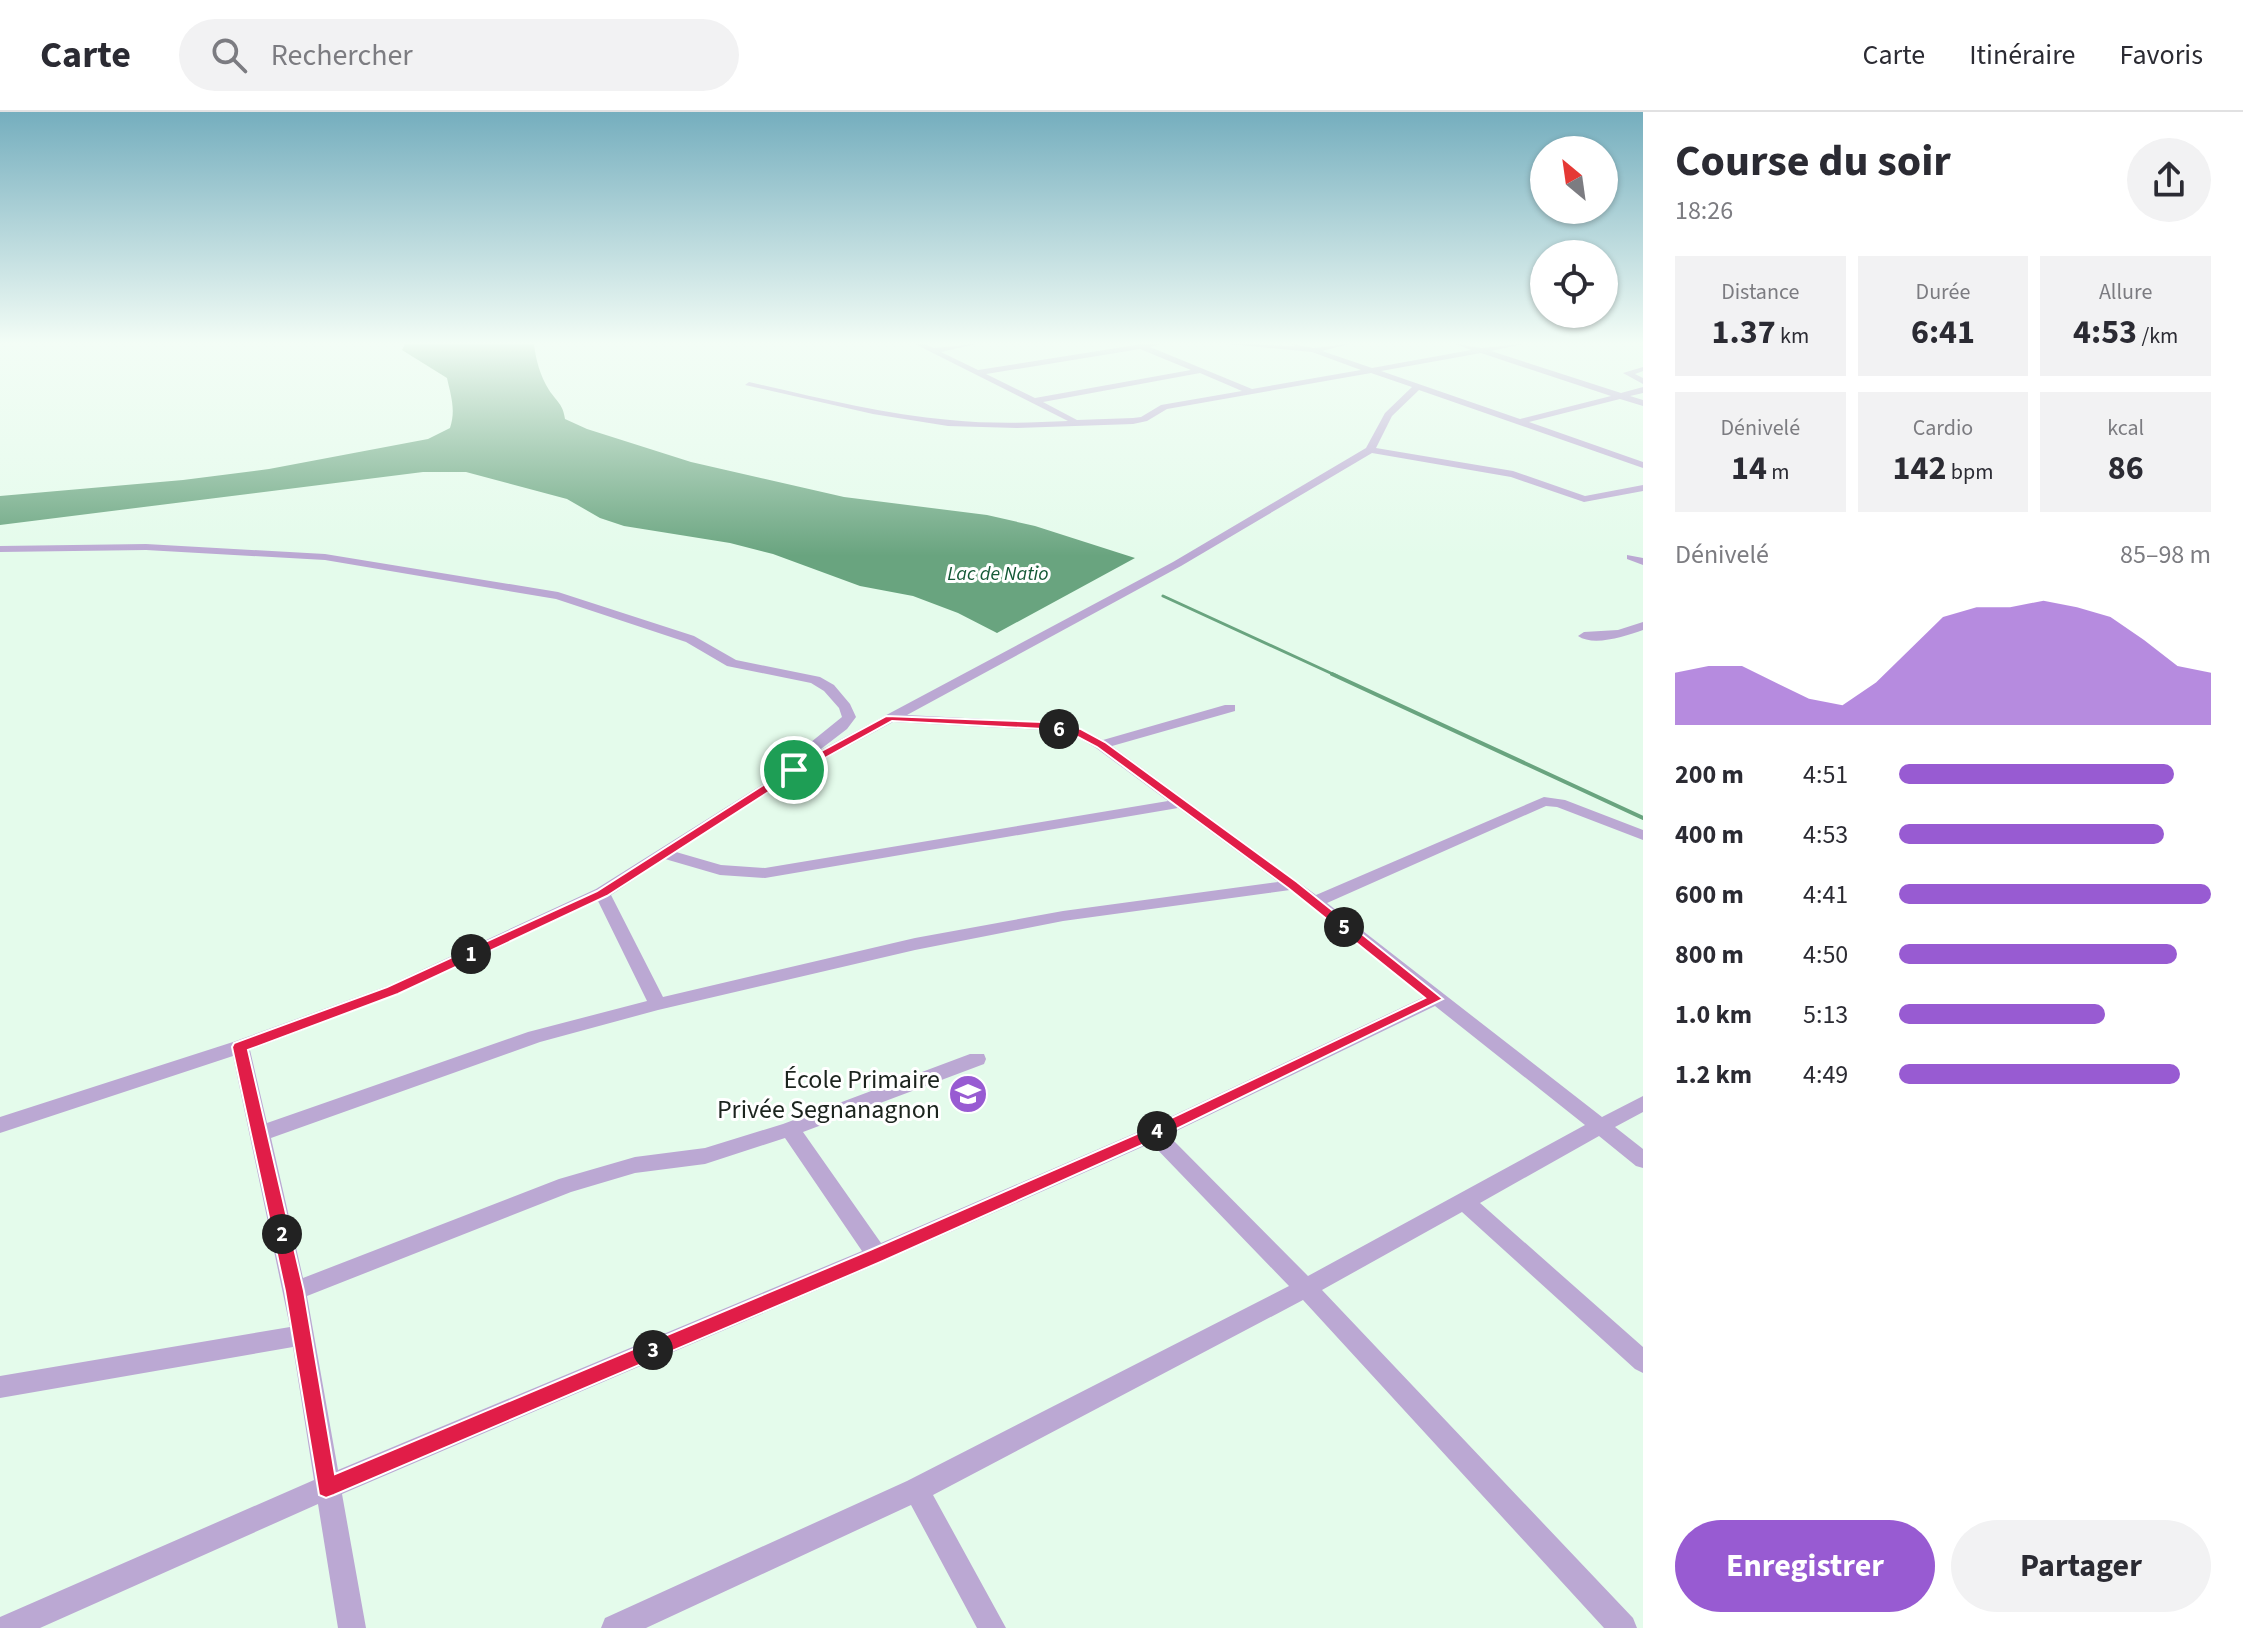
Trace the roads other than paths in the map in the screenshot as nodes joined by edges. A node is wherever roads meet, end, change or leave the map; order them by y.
1 (893, 415) edge
2 (1063, 415) edge
3 (1151, 415) edge
4 (1388, 415) edge
5 (1499, 415) edge
6 (1546, 415) edge
7 (1078, 422) junction
8 (1520, 422) junction
9 (1370, 450) junction
10 (1643, 465) edge
11 (1643, 488) edge
12 (0, 549) edge
13 (1643, 553) edge
14 (1643, 562) edge
15 (1643, 626) edge
16 (1584, 636) dead end
17 (1230, 708) dead end
18 (890, 718) junction
19 (1101, 745) junction
20 (794, 770) junction
21 (1181, 803) junction
22 (1643, 835) edge
23 (664, 854) junction
24 (1293, 885) junction
25 (602, 893) junction
26 (1313, 903) junction
27 (1435, 999) junction
28 (658, 1004) junction
29 (240, 1047) junction
30 (977, 1059) dead end
31 (1643, 1103) edge
32 (0, 1125) edge
33 (1600, 1127) junction
34 (790, 1129) junction
35 (1154, 1133) junction
36 (259, 1134) junction
37 (1643, 1160) edge
38 (1464, 1201) junction
39 (877, 1255) junction
40 (1306, 1288) junction
41 (295, 1291) junction
42 (302, 1335) junction
43 (1643, 1362) edge
44 (0, 1387) edge
45 (326, 1488) junction
46 (916, 1490) junction
47 (8, 1628) edge
48 (352, 1628) edge
49 (615, 1628) edge
50 (992, 1628) edge
51 (1623, 1628) edge

1 - 7 street
2 - 7 street
3 - 7 street
4 - 9 street
5 - 8 street
6 - 8 street
8 - 10 street
9 - 11 street
9 - 18 street
12 - 20 street
13 - 14 street
15 - 16 street
17 - 19 street
18 - 19 street
18 - 20 street
19 - 21 street
20 - 23 street
21 - 23 street
21 - 24 street
22 - 26 street
23 - 25 street
24 - 26 street
24 - 28 street
25 - 28 street
25 - 29 street
26 - 27 street
27 - 33 street
27 - 35 street
28 - 36 street
29 - 32 street
29 - 36 street
30 - 34 street
31 - 33 street
33 - 37 street
33 - 38 street
34 - 39 street
34 - 41 street
35 - 39 street
35 - 40 street
36 - 41 street
38 - 40 street
38 - 43 street
39 - 45 street
40 - 46 street
40 - 51 street
41 - 42 street
42 - 44 street
42 - 45 street
45 - 47 street
45 - 48 street
46 - 49 street
46 - 50 street

